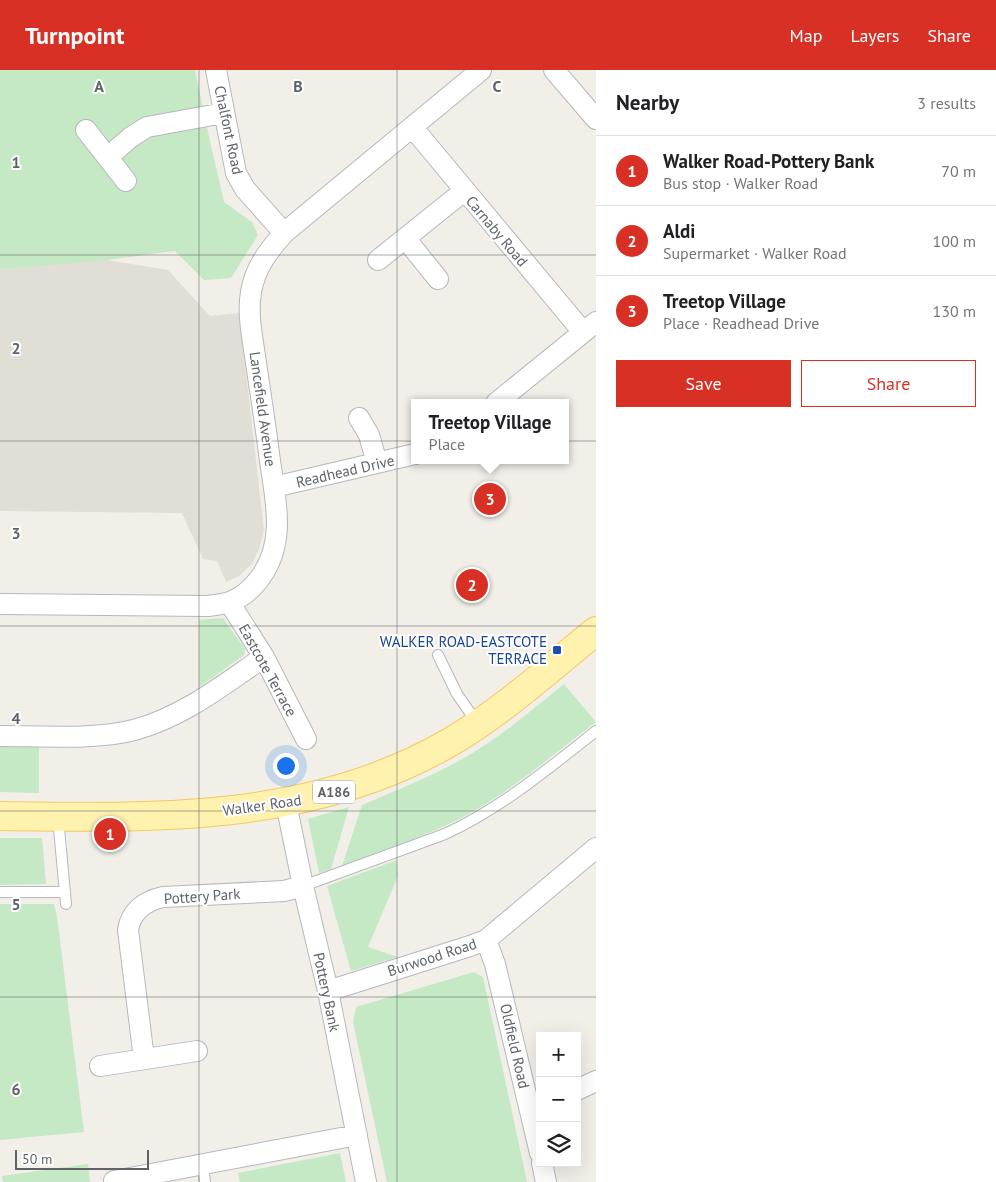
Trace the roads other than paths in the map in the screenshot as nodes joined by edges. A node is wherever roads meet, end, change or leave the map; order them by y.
1 (216, 70) edge
2 (481, 70) edge
3 (554, 70) edge
4 (224, 113) junction
5 (596, 120) edge
6 (413, 128) junction
7 (86, 130) dead end
8 (108, 157) junction
9 (126, 181) dead end
10 (464, 191) junction
11 (284, 233) junction
12 (405, 238) junction
13 (378, 260) dead end
14 (438, 278) dead end
15 (590, 327) edge
16 (501, 399) edge
17 (360, 418) dead end
18 (411, 455) edge
19 (377, 463) junction
20 (274, 487) junction
21 (229, 602) junction
22 (0, 604) edge
23 (596, 631) edge
24 (438, 655) dead end
25 (264, 657) junction
26 (478, 725) junction
27 (596, 731) edge
28 (0, 736) edge
29 (306, 739) dead end
30 (286, 803) junction
31 (0, 816) edge
32 (58, 816) junction
33 (596, 848) edge
34 (303, 886) junction
35 (0, 892) edge
36 (64, 892) junction
37 (66, 904) dead end
38 (486, 940) junction
39 (328, 991) junction
40 (197, 1051) dead end
41 (144, 1059) junction
42 (100, 1066) dead end
43 (596, 1081) edge
44 (581, 1088) edge
45 (535, 1112) edge
46 (357, 1135) junction
47 (543, 1167) edge
48 (204, 1174) edge
49 (114, 1181) edge
50 (366, 1182) edge
51 (546, 1182) edge

1 - 4 street, Chalfont Road
2 - 6 street, Lancefield Avenue
3 - 5 street
4 - 8 street
4 - 11 street, Chalfont Road
6 - 10 street, Carnaby Road
6 - 11 street, Lancefield Avenue
7 - 8 street
8 - 9 street
10 - 12 street
10 - 15 street, Carnaby Road
11 - 20 street, Lancefield Avenue
12 - 13 street
12 - 14 street
15 - 16 street
17 - 19 street
18 - 19 street, Readhead Drive
19 - 20 street, Readhead Drive
20 - 21 street, Lancefield Avenue
21 - 22 street, Lancefield Avenue
21 - 25 street, Eastcote Terrace
23 - 26 main road, Walker Road / A186
24 - 26 lane
25 - 28 street
25 - 29 street, Eastcote Terrace
26 - 30 main road, Walker Road / A186
27 - 34 lane
30 - 32 main road, Walker Road / A186
30 - 34 street, Pottery Bank
31 - 32 main road, Walker Road / A186
32 - 36 lane
33 - 38 street, Burwood Road
34 - 39 street, Pottery Bank
34 - 41 street, Pottery Park
35 - 36 lane
36 - 37 lane
38 - 39 street, Burwood Road
38 - 45 street, Oldfield Road
39 - 46 street, Pottery Bank
40 - 41 street
41 - 42 street
43 - 44 street
46 - 48 street
46 - 50 street, Pottery Bank
47 - 51 street
48 - 49 street

